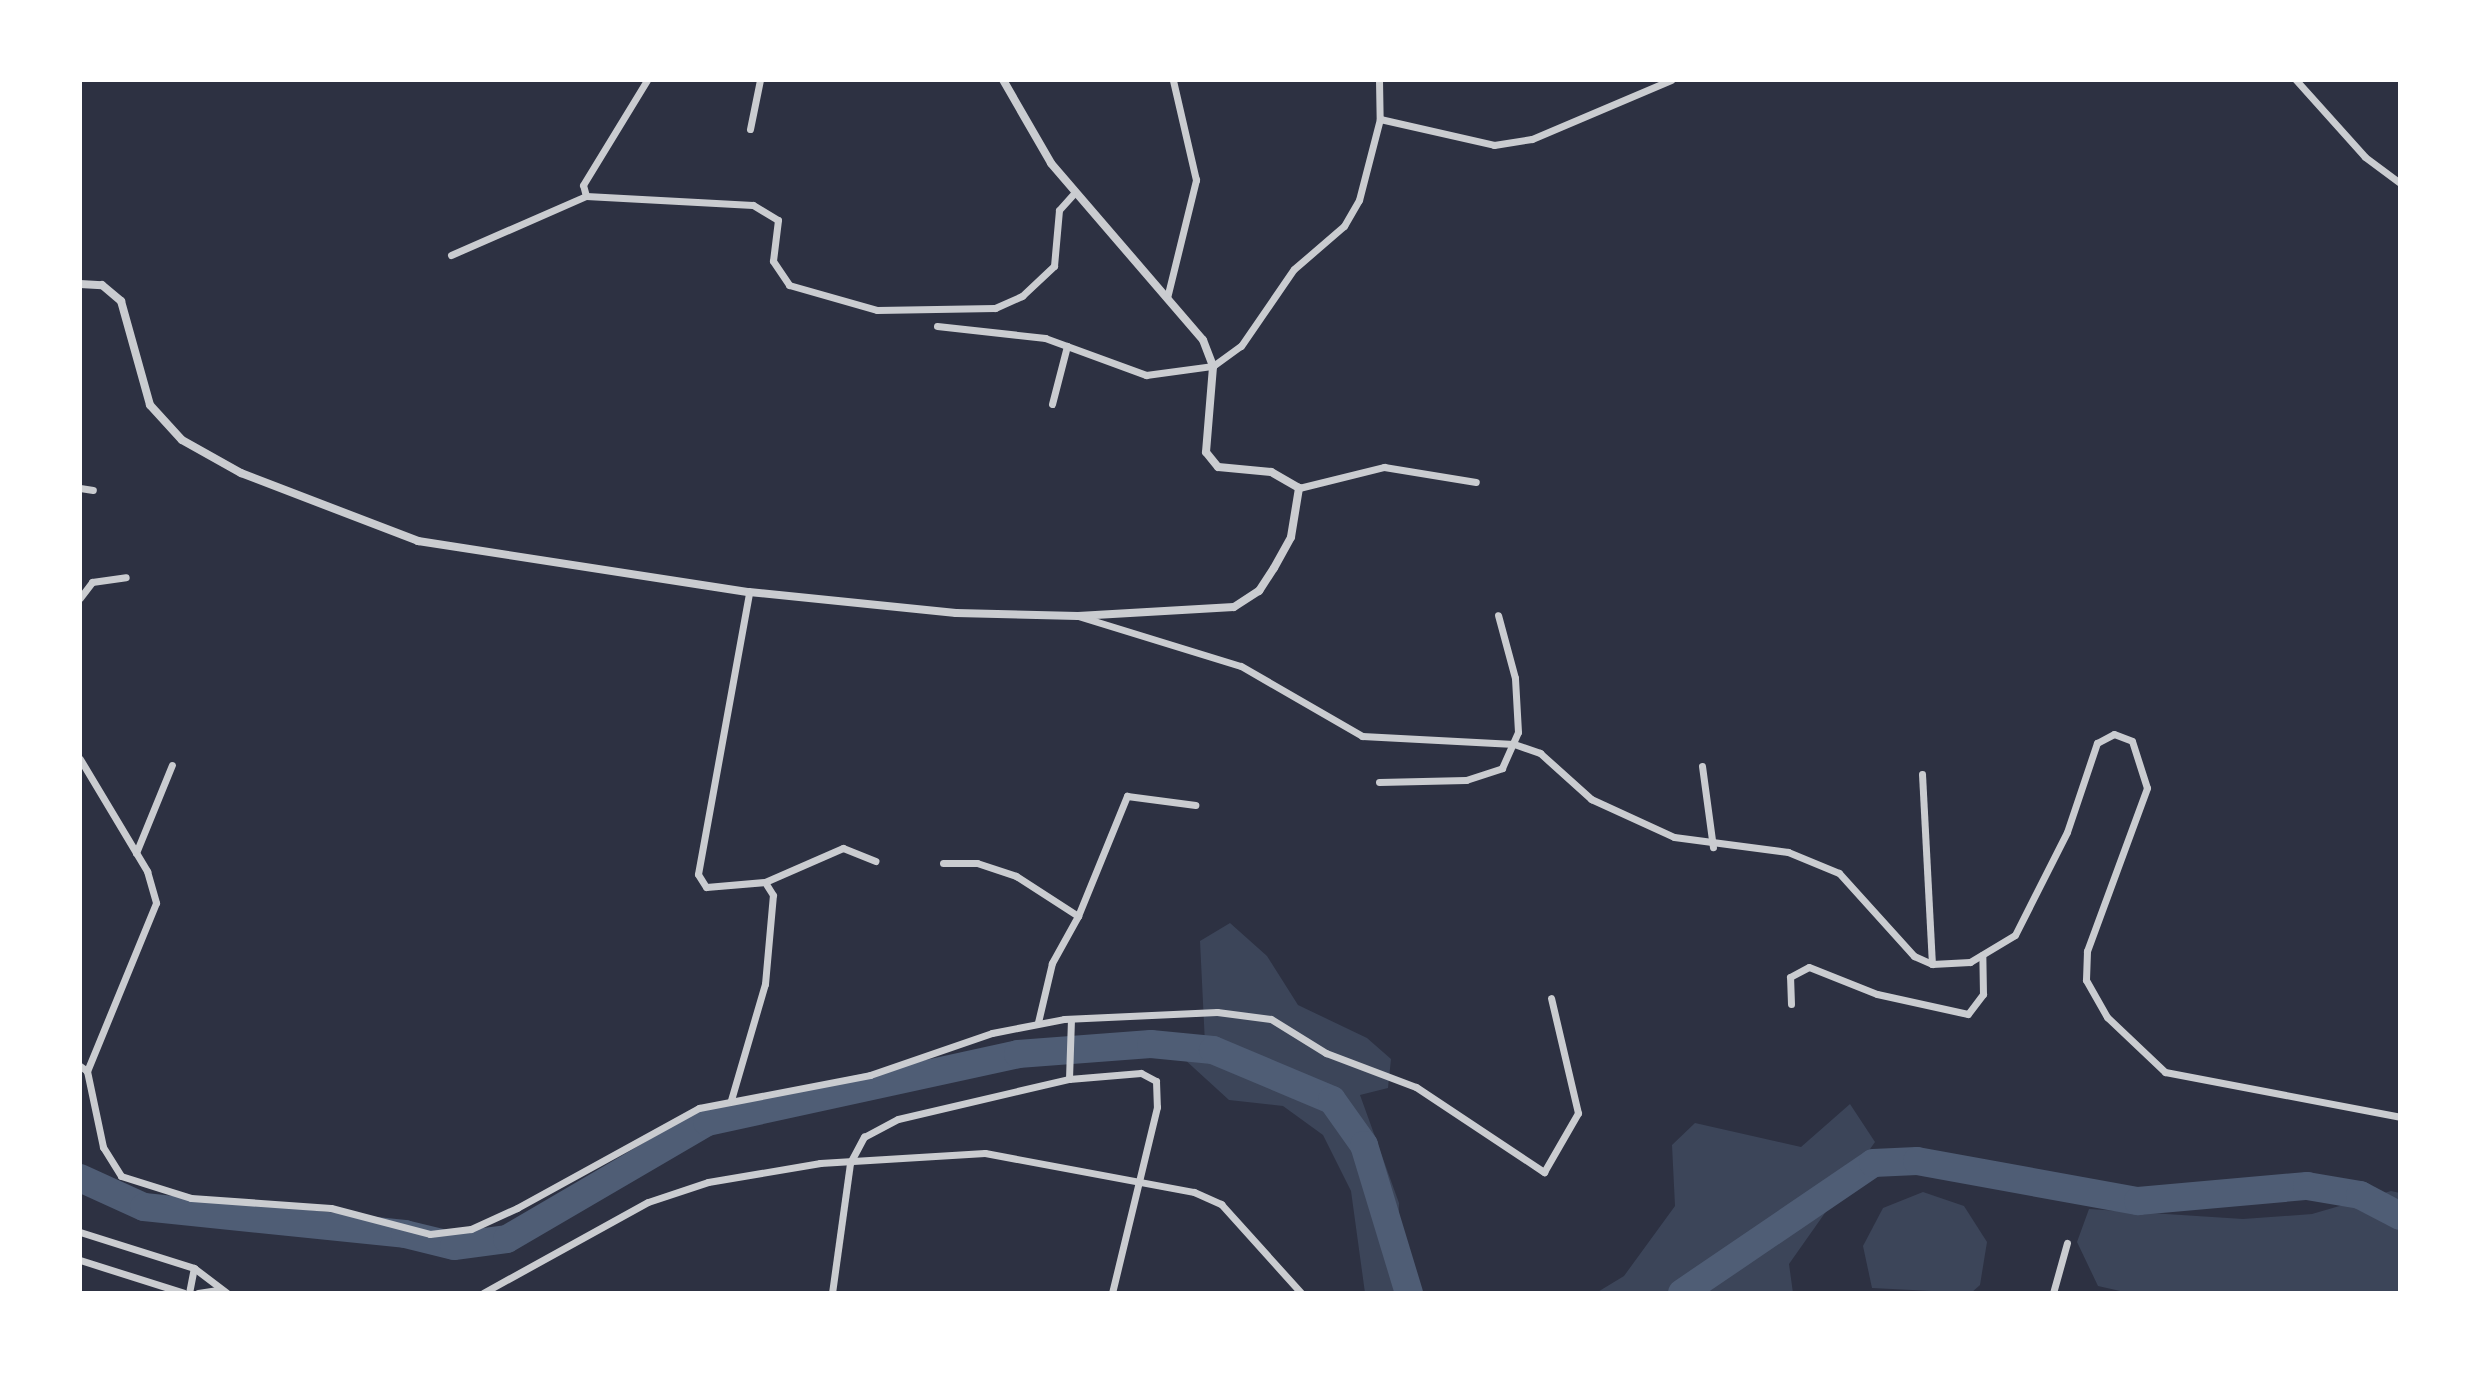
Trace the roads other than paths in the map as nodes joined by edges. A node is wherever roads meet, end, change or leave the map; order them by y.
1 (647, 80) edge
2 (760, 80) edge
3 (1003, 80) edge
4 (1173, 80) edge
5 (1379, 80) edge
6 (1671, 80) edge
7 (2296, 80) edge
8 (1380, 119) junction
9 (750, 129) dead end
10 (2400, 183) edge
11 (1075, 192) junction
12 (586, 196) junction
13 (451, 255) dead end
14 (80, 284) edge
15 (1167, 298) junction
16 (937, 326) dead end
17 (1067, 346) junction
18 (1213, 366) junction
19 (1052, 404) dead end
20 (1476, 482) dead end
21 (80, 488) edge
22 (1299, 488) junction
23 (93, 490) dead end
24 (126, 577) dead end
25 (749, 592) junction
26 (80, 598) edge
27 (1498, 615) dead end
28 (1078, 616) junction
29 (1514, 744) junction
30 (80, 759) edge
31 (172, 765) dead end
32 (1702, 766) dead end
33 (1922, 774) dead end
34 (1379, 782) dead end
35 (1195, 805) dead end
36 (1713, 847) junction
37 (136, 853) junction
38 (875, 861) dead end
39 (943, 863) dead end
40 (765, 882) junction
41 (1078, 916) junction
42 (1982, 955) junction
43 (1932, 964) junction
44 (1551, 998) dead end
45 (1791, 1004) dead end
46 (1071, 1019) junction
47 (1038, 1022) junction
48 (83, 1068) edge
49 (1070, 1076) junction
50 (731, 1100) junction
51 (2400, 1117) edge
52 (850, 1163) junction
53 (1136, 1178) junction
54 (80, 1232) edge
55 (2067, 1243) dead end
56 (80, 1260) edge
57 (194, 1268) junction
58 (222, 1292) edge
59 (187, 1293) edge
60 (198, 1293) edge
61 (483, 1293) edge
62 (832, 1293) edge
63 (1112, 1293) edge
64 (1301, 1293) edge
65 (2053, 1293) edge

1 - 12 street
2 - 9 street
3 - 11 street
4 - 15 street
5 - 8 street
6 - 8 street
7 - 10 street
8 - 18 street
11 - 12 street
11 - 15 street
12 - 13 street
14 - 25 street
15 - 18 street
16 - 17 street
17 - 18 street
17 - 19 street
18 - 22 street
20 - 22 street
21 - 23 street
22 - 28 street
24 - 26 street
25 - 28 street
25 - 40 street
27 - 29 street
28 - 29 street
29 - 34 street
29 - 36 street
30 - 37 street
31 - 37 street
32 - 36 street
33 - 43 street
35 - 41 street
36 - 43 street
37 - 48 street
38 - 40 street
39 - 41 street
40 - 50 street
41 - 47 street
42 - 43 street
42 - 45 street
42 - 51 street
44 - 46 street
46 - 47 street
46 - 49 street
47 - 50 street
48 - 50 street
49 - 52 street
49 - 53 street
52 - 53 street
52 - 61 street
52 - 62 street
53 - 63 street
53 - 64 street
54 - 57 street
55 - 65 street
56 - 59 street
57 - 58 street
57 - 59 street
58 - 60 street

